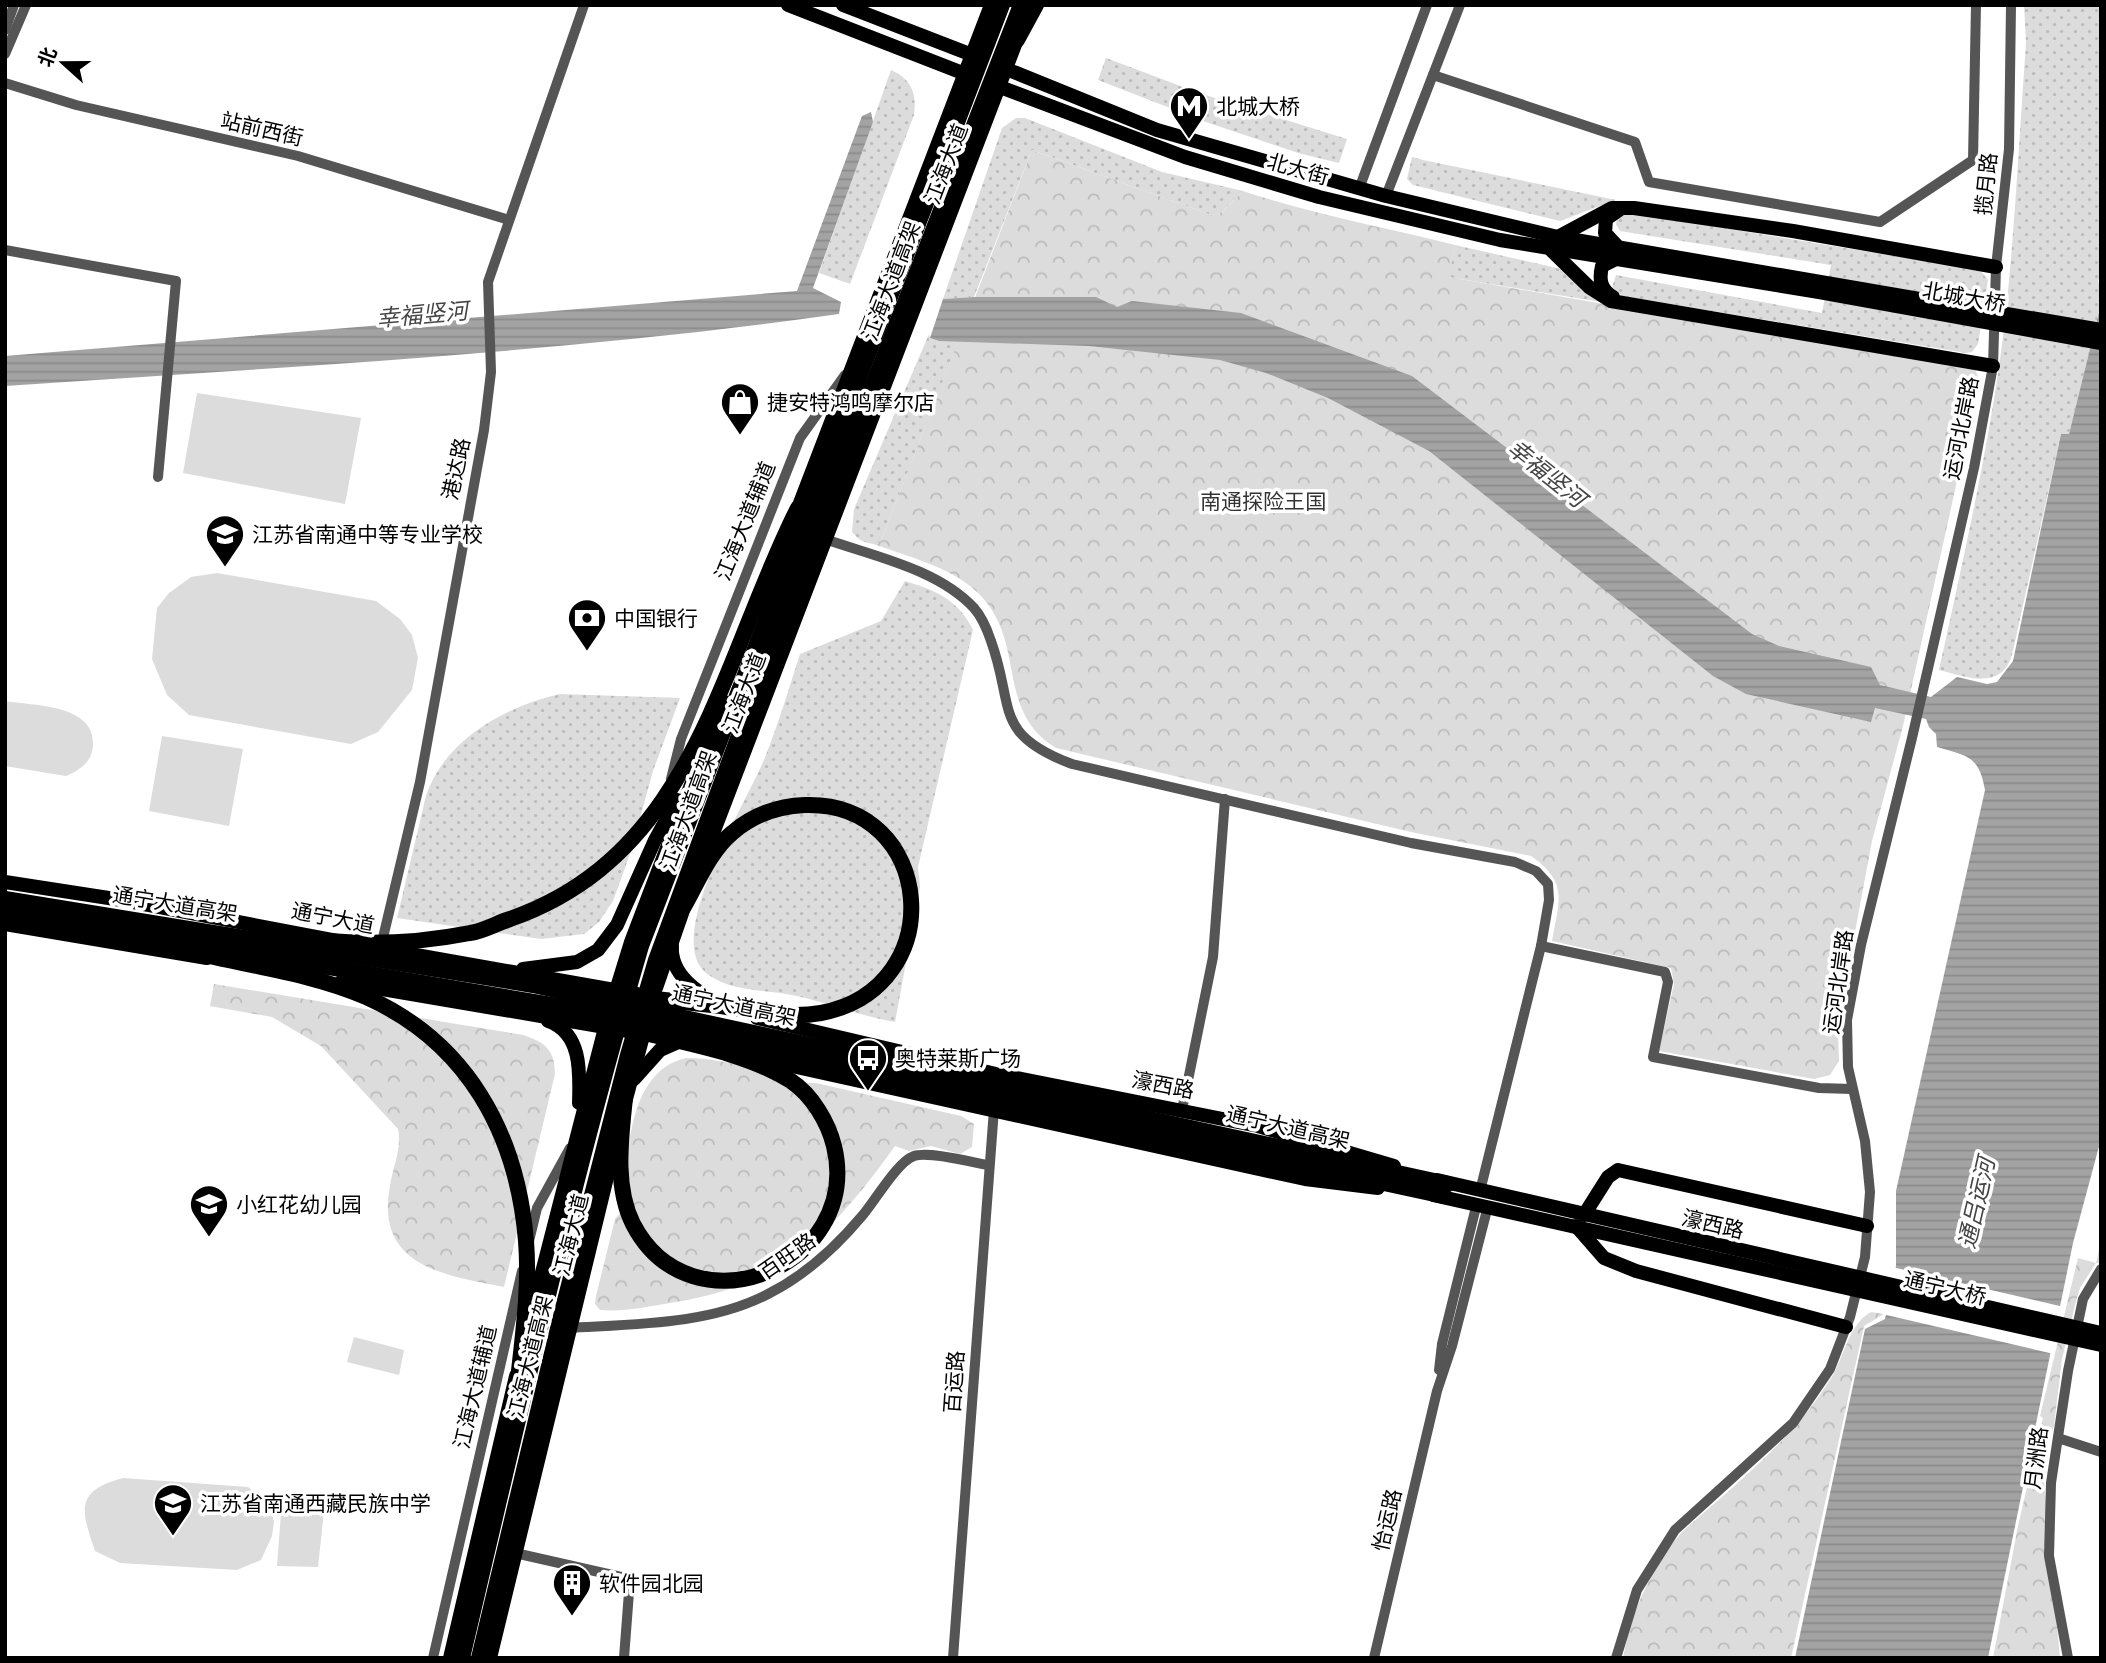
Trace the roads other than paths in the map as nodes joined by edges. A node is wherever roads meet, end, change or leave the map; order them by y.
1 (14, 5) edge
2 (26, 5) edge
3 (584, 5) edge
4 (788, 5) edge
5 (843, 5) edge
6 (991, 5) edge
7 (1002, 5) edge
8 (1021, 5) edge
9 (1031, 5) edge
10 (1036, 5) edge
11 (1046, 5) edge
12 (1427, 5) edge
13 (1460, 5) edge
14 (1976, 5) edge
15 (2011, 5) edge
16 (5, 30) edge
17 (1017, 40) junction
18 (5, 54) edge
19 (972, 54) junction
20 (1006, 69) junction
21 (964, 74) junction
22 (1433, 75) junction
23 (5, 82) edge
24 (999, 86) junction
25 (1359, 189) junction
26 (1386, 196) junction
27 (1623, 207) junction
28 (509, 220) junction
29 (1555, 243) junction
30 (5, 250) edge
31 (1617, 253) junction
32 (1996, 267) junction
33 (1820, 286) junction
34 (1626, 304) junction
35 (2101, 330) edge
36 (2101, 342) edge
37 (855, 360) junction
38 (1993, 366) junction
39 (838, 430) junction
40 (158, 477) dead end
41 (825, 538) junction
42 (701, 760) junction
43 (1225, 799) junction
44 (655, 840) junction
45 (658, 870) junction
46 (5, 882) edge
47 (5, 899) edge
48 (5, 912) edge
49 (131, 918) junction
50 (5, 924) edge
51 (96, 926) junction
52 (673, 937) junction
53 (1541, 946) junction
54 (380, 949) junction
55 (656, 960) junction
56 (479, 967) junction
57 (533, 985) junction
58 (615, 990) junction
59 (653, 997) junction
60 (529, 1008) junction
61 (741, 1015) junction
62 (605, 1027) junction
63 (643, 1034) junction
64 (678, 1042) junction
65 (628, 1055) junction
66 (1852, 1088) junction
67 (628, 1090) junction
68 (994, 1109) junction
69 (1182, 1110) junction
70 (1142, 1123) junction
71 (578, 1133) junction
72 (988, 1165) junction
73 (1446, 1190) junction
74 (1482, 1200) junction
75 (1580, 1221) junction
76 (1867, 1226) junction
77 (1782, 1267) junction
78 (2099, 1275) edge
79 (1846, 1327) junction
80 (568, 1328) junction
81 (2101, 1333) edge
82 (2101, 1345) edge
83 (2058, 1438) junction
84 (2101, 1452) edge
85 (515, 1553) junction
86 (433, 1658) edge
87 (450, 1658) edge
88 (462, 1658) edge
89 (479, 1658) edge
90 (490, 1658) edge
91 (624, 1658) edge
92 (953, 1658) edge
93 (1374, 1658) edge
94 (1616, 1658) edge
95 (2068, 1658) edge

1 - 16 street
2 - 18 street
3 - 28 street, 港达路
4 - 21 main road, 北大街
5 - 19 main road, 北大街
6 - 19 main road, 江海大道
7 - 39 highway, 江海大道高架
8 - 55 highway, 江海大道高架
9 - 17 main road, 江海大道
10 - 17 highway
11 - 17 main road
12 - 25 street
13 - 22 street
14 - 22 street
15 - 32 street, 揽月路
17 - 20 main road, 江海大道
19 - 20 main road, 北大街
19 - 21 main road, 江海大道
20 - 24 main road, 江海大道
20 - 25 main road, 北大街
21 - 24 main road, 北大街
21 - 37 main road, 江海大道
22 - 26 street
23 - 28 street, 站前西街
24 - 29 main road, 北大街
24 - 41 main road, 江海大道
25 - 26 main road, 北大街
26 - 29 main road, 北大街
27 - 29 main road
27 - 31 main road
27 - 32 main road
28 - 54 street, 港达路
29 - 31 main road, 北大街
29 - 34 main road
30 - 40 street
31 - 33 main road, 北大街
31 - 34 main road
32 - 38 street, 揽月路
33 - 35 main road, 北城大桥
33 - 36 main road, 北城大桥
34 - 38 main road
37 - 42 main road, 江海大道
37 - 44 street, 江海大道辅道
38 - 66 street, 运河北岸路
39 - 49 highway
39 - 88 highway, 江海大道高架
41 - 43 street
41 - 52 main road, 江海大道
42 - 44 main road
42 - 45 main road, 江海大道
43 - 53 street, 怡运路
43 - 69 street
44 - 45 street, 江海大道辅道
44 - 56 main road
45 - 58 main road, 江海大道
46 - 54 main road, 通宁大道
47 - 49 highway, 通宁大道高架
48 - 51 highway, 通宁大道高架
49 - 57 highway, 通宁大道高架
50 - 60 main road
51 - 60 highway, 通宁大道高架
51 - 88 highway
52 - 59 main road, 江海大道
52 - 61 main road
53 - 66 street
53 - 74 street, 怡运路
54 - 56 main road, 通宁大道
55 - 57 highway
55 - 65 highway, 江海大道高架
56 - 58 main road, 通宁大道
57 - 70 highway, 通宁大道高架
58 - 59 main road, 通宁大道
58 - 62 main road, 江海大道
59 - 61 main road, 濠西路
59 - 63 main road, 江海大道
60 - 62 main road
60 - 65 highway
60 - 70 highway, 通宁大道高架
60 - 71 main road
61 - 69 main road, 濠西路
62 - 63 main road
62 - 71 main road, 江海大道
63 - 64 main road, 濠西路
63 - 67 main road, 江海大道
64 - 67 main road
64 - 68 main road, 濠西路
65 - 89 highway, 江海大道高架
66 - 76 street, 运河北岸路
67 - 80 main road, 江海大道
68 - 72 street, 百运路
68 - 73 main road, 濠西路
69 - 73 main road, 濠西路
70 - 73 highway, 通宁大道高架
71 - 86 street, 江海大道辅道
71 - 87 main road, 江海大道
72 - 80 street, 百旺路
72 - 92 street, 百运路
73 - 74 main road, 濠西路
74 - 75 main road, 濠西路
74 - 93 street, 怡运路
75 - 76 main road
75 - 77 main road, 濠西路
75 - 79 main road
76 - 79 street, 运河北岸路
77 - 81 main road, 通宁大桥
77 - 82 main road, 通宁大桥
78 - 83 street, 月洲路
79 - 94 street, 运河北岸路
80 - 85 main road, 江海大道
83 - 84 street
83 - 95 street, 月洲路
85 - 90 main road, 江海大道
85 - 91 street

